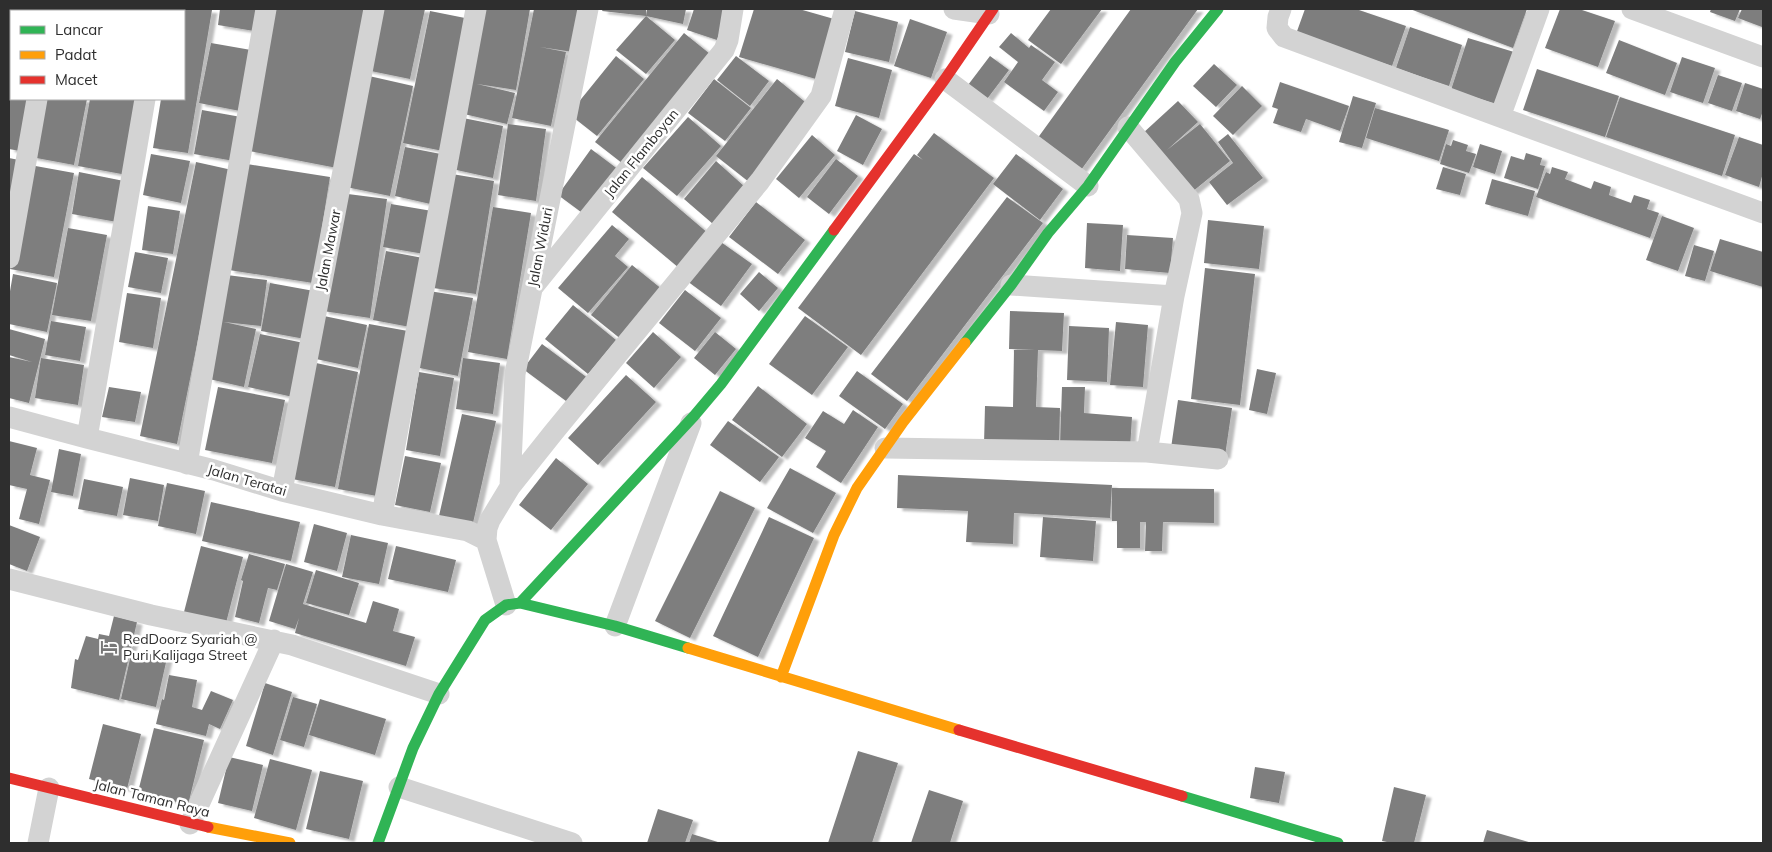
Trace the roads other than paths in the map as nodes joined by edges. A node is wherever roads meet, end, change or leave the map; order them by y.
1 (266, 9) edge
2 (374, 9) edge
3 (476, 9) edge
4 (588, 9) edge
5 (733, 9) edge
6 (845, 9) edge
7 (954, 9) edge
8 (1218, 9) edge
9 (1281, 9) edge
10 (1539, 9) edge
11 (1632, 9) edge
12 (991, 11) edge
13 (1763, 57) edge
14 (945, 79) junction
15 (37, 100) edge
16 (145, 100) edge
17 (1500, 117) junction
18 (1128, 127) junction
19 (1088, 186) junction
20 (1763, 213) edge
21 (9, 258) edge
22 (1011, 285) junction
23 (531, 289) junction
24 (1174, 296) junction
25 (694, 416) junction
26 (9, 417) edge
27 (87, 438) junction
28 (885, 448) junction
29 (1147, 452) junction
30 (1218, 459) dead end
31 (187, 464) junction
32 (510, 487) junction
33 (282, 491) junction
34 (382, 515) junction
35 (486, 540) junction
36 (9, 578) edge
37 (513, 604) junction
38 (615, 626) junction
39 (274, 640) junction
40 (781, 677) junction
41 (439, 694) junction
42 (9, 778) edge
43 (399, 787) junction
44 (49, 788) junction
45 (190, 824) junction
46 (38, 843) edge
47 (290, 843) edge
48 (378, 843) edge
49 (572, 843) edge
50 (1338, 843) edge

1 - 31 street
2 - 33 street, Jalan Mawar
3 - 34 street
4 - 23 street, Jalan Widuri
5 - 23 street, Jalan Flamboyan
6 - 32 street
7 - 12 street
8 - 18 street
9 - 17 street
10 - 17 street
11 - 13 street
12 - 14 street
14 - 19 street
14 - 25 street
15 - 21 street
16 - 27 street
17 - 20 street
18 - 19 street
18 - 24 street
19 - 22 street
22 - 24 street
22 - 28 street
23 - 32 street, Jalan Widuri
24 - 29 street
25 - 37 street
25 - 38 street
26 - 27 street, Jalan Teratai
27 - 31 street, Jalan Teratai
28 - 29 street
28 - 40 street
29 - 30 street
31 - 33 street, Jalan Teratai
32 - 35 street
33 - 34 street, Jalan Teratai
34 - 35 street, Jalan Teratai
35 - 37 street
36 - 39 street
37 - 38 street
37 - 41 street
38 - 40 street
39 - 41 street
39 - 45 street
40 - 50 street
41 - 43 street
42 - 44 street, Jalan Taman Raya
43 - 48 street
43 - 49 street
44 - 45 street, Jalan Taman Raya
44 - 46 street
45 - 47 street, Jalan Taman Raya

